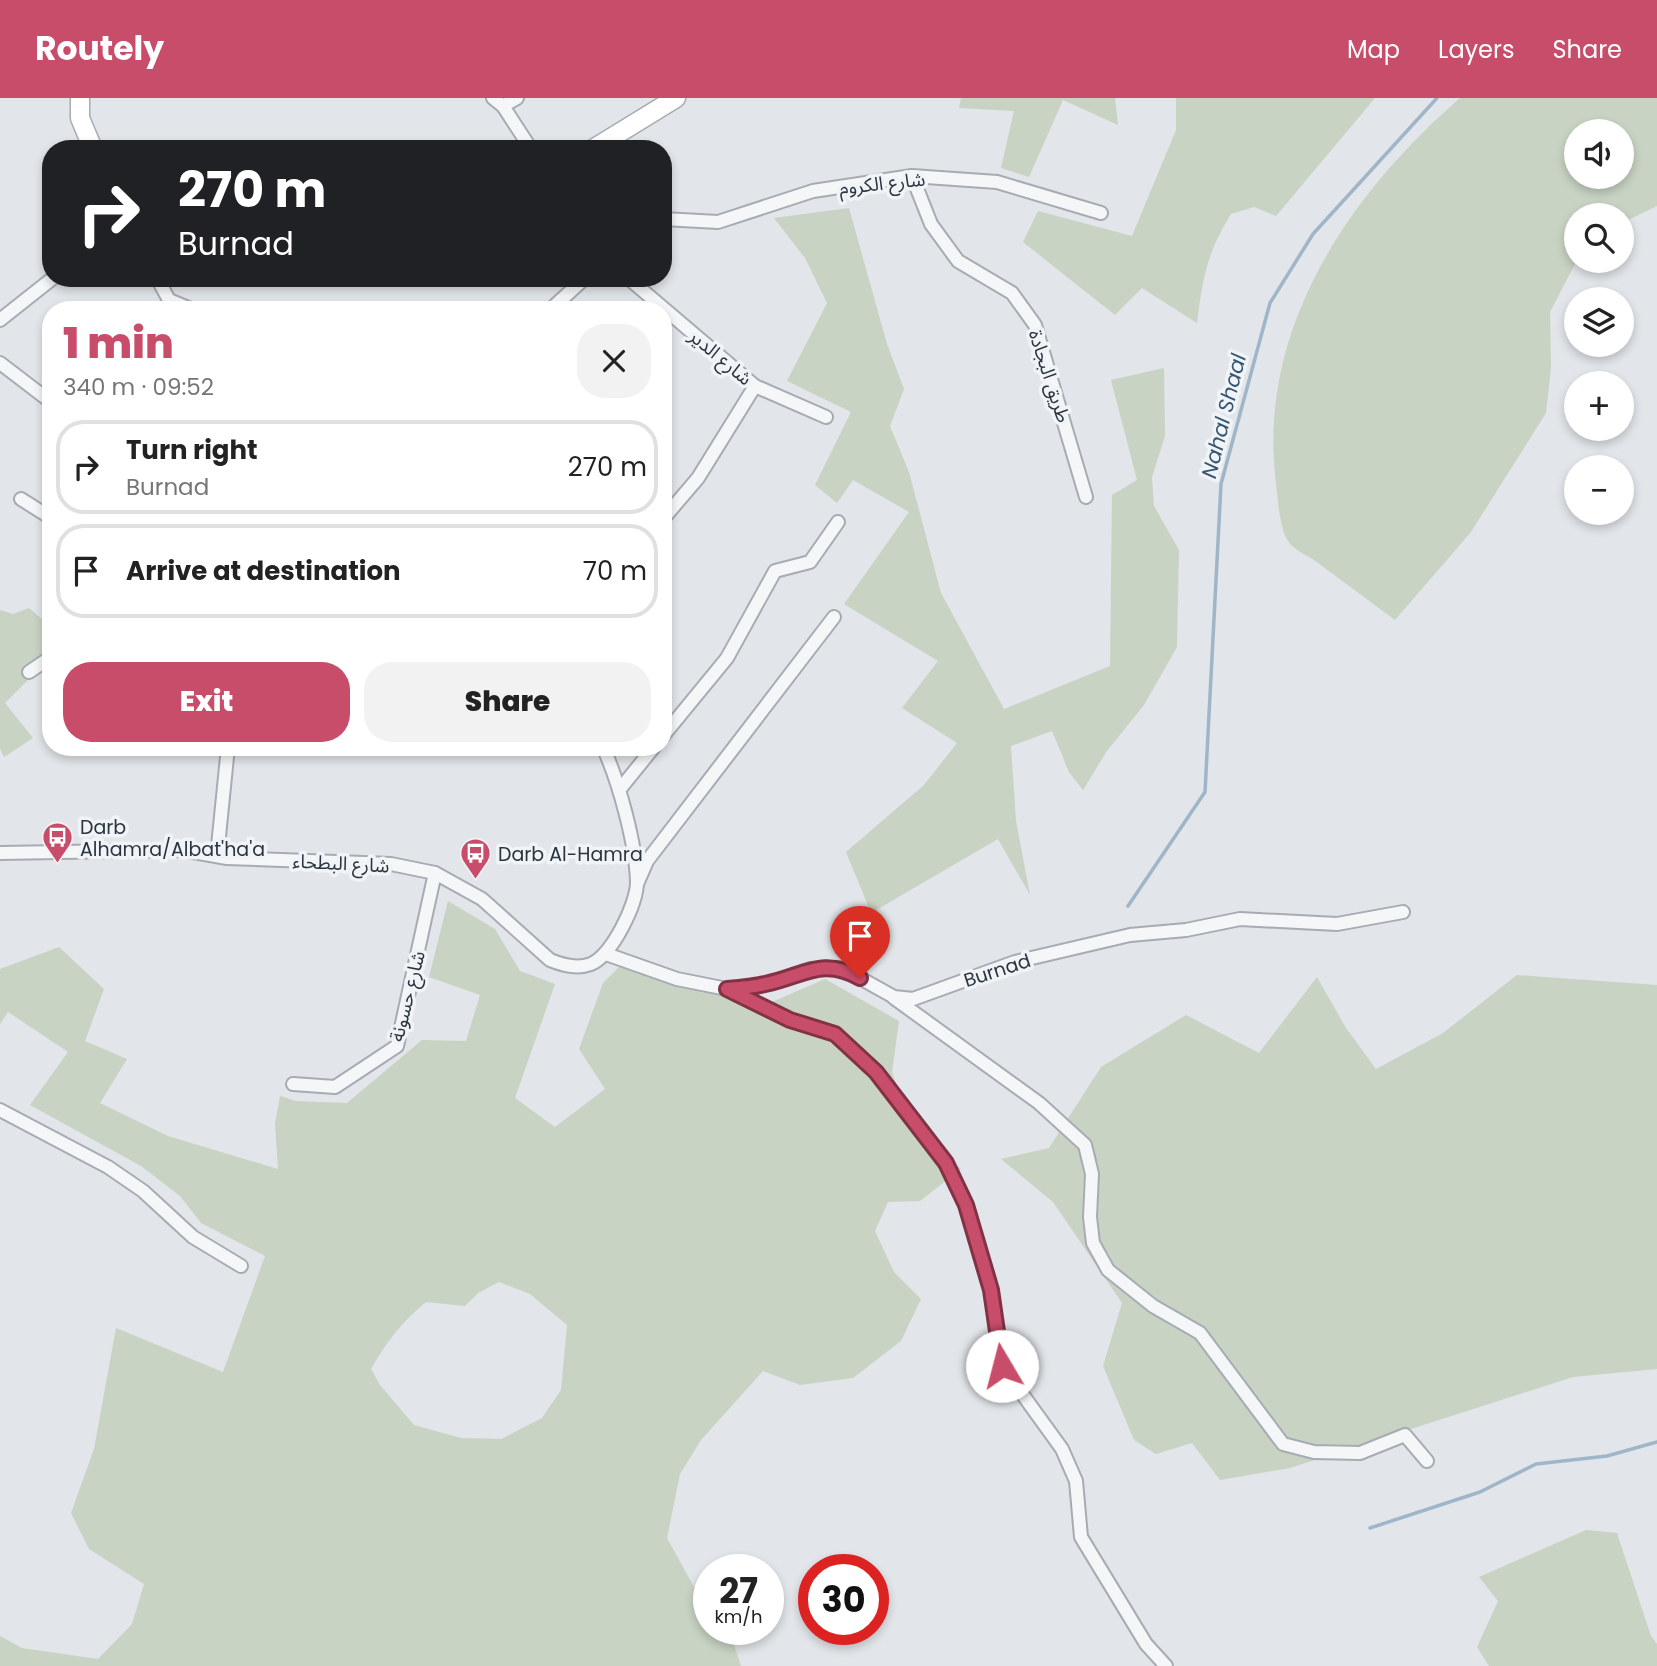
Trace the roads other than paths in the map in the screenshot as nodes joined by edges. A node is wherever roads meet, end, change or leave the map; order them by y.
1 (80, 98) edge
2 (517, 98) edge
3 (676, 98) edge
4 (498, 102) edge
5 (89, 140) edge
6 (525, 140) edge
7 (608, 140) edge
8 (912, 176) junction
9 (1101, 213) dead end
10 (672, 219) edge
11 (42, 287) edge
12 (575, 287) edge
13 (639, 287) edge
14 (560, 301) edge
15 (655, 301) edge
16 (672, 315) edge
17 (0, 320) edge
18 (0, 363) edge
19 (755, 386) junction
20 (42, 395) edge
21 (827, 417) dead end
22 (1086, 497) dead end
23 (21, 499) dead end
24 (672, 508) edge
25 (42, 513) edge
26 (838, 522) dead end
27 (834, 617) dead end
28 (42, 663) edge
29 (29, 672) dead end
30 (672, 725) edge
31 (227, 756) edge
32 (607, 756) edge
33 (647, 756) edge
34 (620, 789) junction
35 (0, 853) edge
36 (217, 856) junction
37 (435, 873) junction
38 (637, 884) junction
39 (1403, 912) dead end
40 (606, 954) junction
41 (727, 989) junction
42 (894, 998) junction
43 (293, 1084) dead end
44 (0, 1110) edge
45 (241, 1266) dead end
46 (1427, 1461) dead end
47 (1166, 1666) edge

1 - 5 main road
2 - 4 street
3 - 7 main road
4 - 6 street
8 - 9 street, شارع الكروم
8 - 10 street, شارع الكروم
8 - 22 street, طريق البجادة
11 - 17 street
12 - 14 street
13 - 15 street, شارع الدير
16 - 19 street, شارع الدير
18 - 20 street
19 - 21 street, شارع الدير
19 - 24 street
23 - 25 street
26 - 30 street
27 - 38 street
28 - 29 street
31 - 36 street
32 - 34 street
33 - 34 street
34 - 38 street
35 - 36 street, شارع البطحاء
36 - 37 street, شارع البطحاء
37 - 40 street, شارع البطحاء
37 - 43 street, شارع حسونة
38 - 40 street
39 - 42 street, Burnad
40 - 41 street
41 - 42 street
41 - 47 street
42 - 46 street
44 - 45 street

